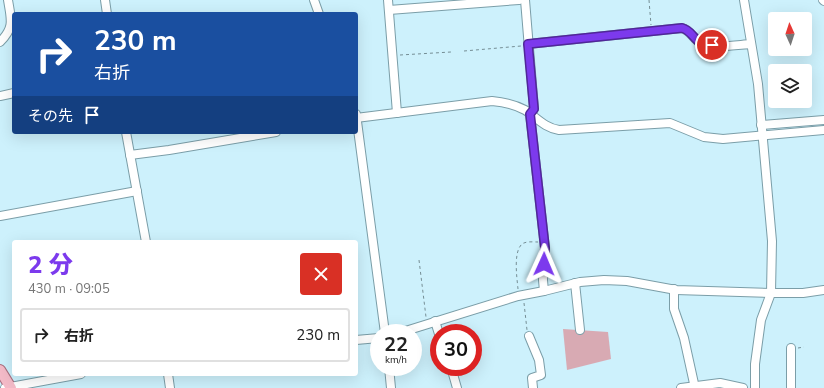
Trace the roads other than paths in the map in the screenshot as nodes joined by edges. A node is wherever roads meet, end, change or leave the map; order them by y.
1 (8, 0) edge
2 (105, 0) edge
3 (314, 0) edge
4 (388, 0) edge
5 (519, 0) edge
6 (525, 0) edge
7 (744, 0) edge
8 (389, 10) junction
9 (107, 12) edge
10 (318, 12) edge
11 (0, 42) edge
12 (751, 44) junction
13 (528, 45) junction
14 (12, 93) edge
15 (0, 96) edge
16 (397, 113) junction
17 (530, 114) junction
18 (358, 117) edge
19 (824, 120) edge
20 (761, 125) junction
21 (824, 130) edge
22 (358, 132) edge
23 (126, 134) edge
24 (264, 134) edge
25 (762, 135) junction
26 (130, 155) junction
27 (137, 191) junction
28 (0, 216) edge
29 (146, 240) edge
30 (575, 283) junction
31 (674, 289) junction
32 (824, 290) edge
33 (544, 291) junction
34 (771, 293) junction
35 (431, 323) joint
36 (384, 324) edge
37 (422, 326) edge
38 (580, 330) dead end
39 (529, 336) road end
40 (370, 339) edge
41 (358, 340) edge
42 (791, 348) dead end
43 (0, 370) edge
44 (71, 376) edge
45 (168, 376) edge
46 (390, 376) edge
47 (454, 376) edge
48 (719, 386) edge
49 (695, 387) edge
50 (9, 388) edge
51 (170, 388) edge
52 (391, 388) edge
53 (457, 388) edge
54 (532, 388) edge
55 (681, 388) edge
56 (743, 388) edge
57 (755, 388) edge
58 (791, 388) edge

1 - 11 street
2 - 9 street
3 - 10 street
4 - 8 street
5 - 8 street
6 - 13 street
7 - 12 street
8 - 16 street
12 - 13 street
12 - 20 street
13 - 17 street
14 - 15 street
16 - 17 street
16 - 18 street
17 - 25 street
17 - 33 street
19 - 20 street
20 - 25 street
21 - 25 street
22 - 36 street
23 - 26 street
24 - 26 street
25 - 34 street
26 - 27 street
27 - 28 street
27 - 29 street
30 - 31 street
30 - 33 street
30 - 38 street
31 - 34 street
31 - 49 street
32 - 34 street
33 - 35 street
34 - 57 street
35 - 37 street
39 - 54 street
40 - 41 street
42 - 58 street
43 - 50 main road
44 - 50 street
45 - 51 street
46 - 52 street
47 - 53 street
48 - 49 street
48 - 56 street
49 - 55 street

